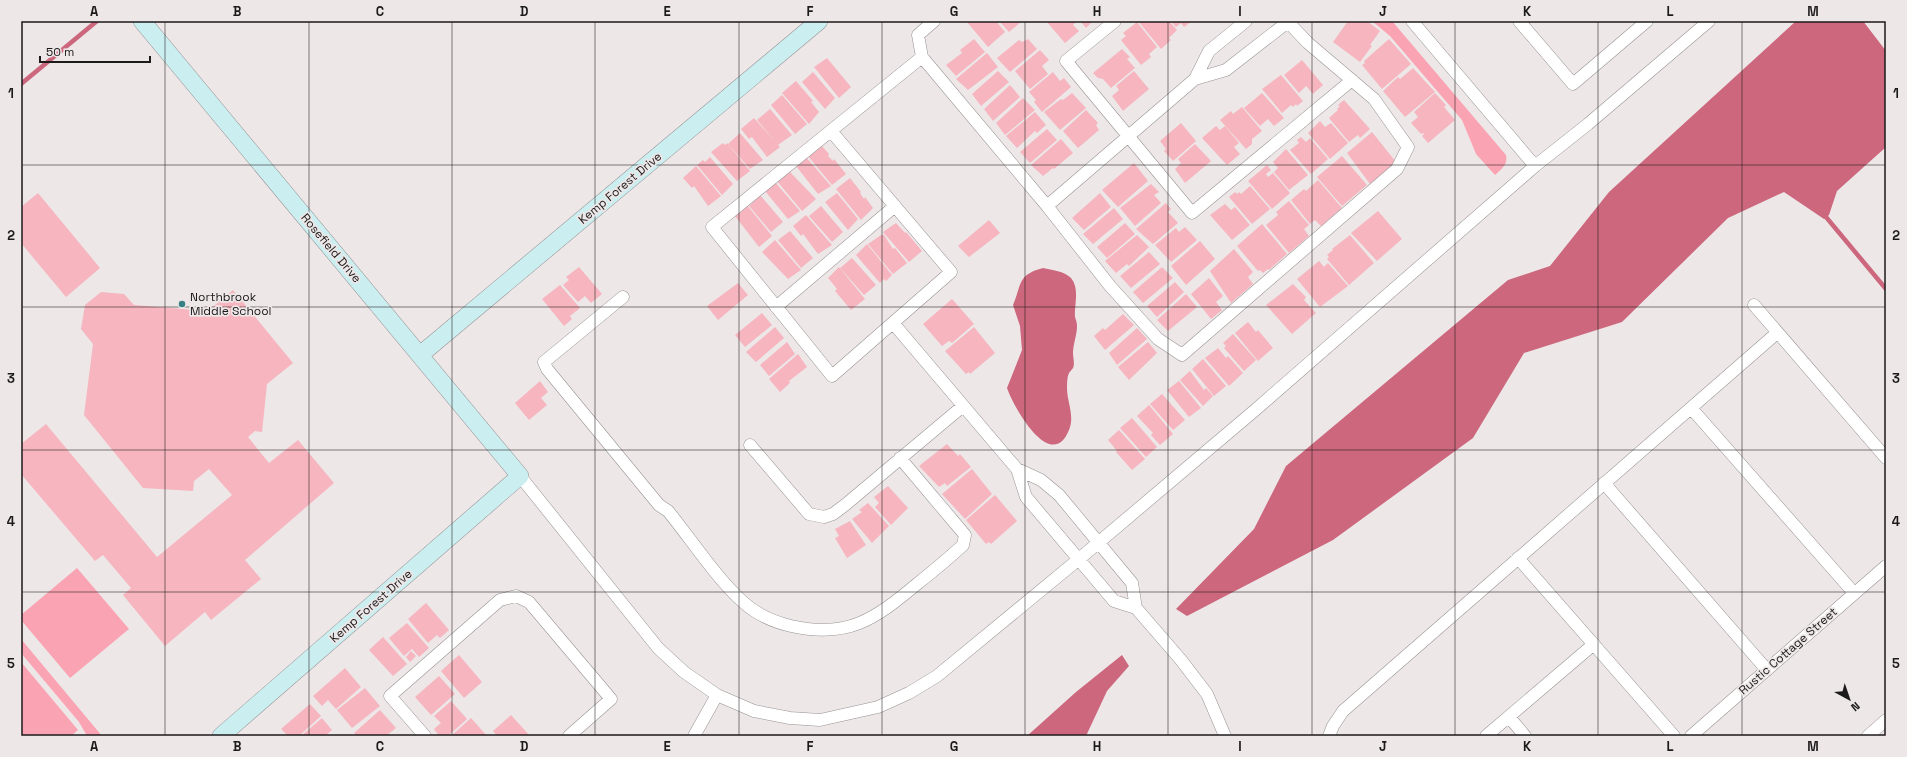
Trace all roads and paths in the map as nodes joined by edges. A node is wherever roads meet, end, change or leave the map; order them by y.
1 (142, 21) edge
2 (820, 21) edge
3 (934, 21) edge
4 (1115, 21) edge
5 (1246, 21) edge
6 (1288, 21) edge
7 (1412, 21) edge
8 (1519, 21) edge
9 (1647, 21) edge
10 (1709, 21) edge
11 (922, 57) junction
12 (1195, 79) junction
13 (1352, 80) junction
14 (830, 131) junction
15 (1128, 136) junction
16 (1535, 166) junction
17 (895, 206) junction
18 (1047, 206) junction
19 (623, 297) dead end
20 (1754, 306) dead end
21 (776, 307) junction
22 (893, 323) junction
23 (1777, 332) junction
24 (420, 355) junction
25 (963, 406) junction
26 (1691, 408) junction
27 (750, 445) dead end
28 (900, 458) junction
29 (1886, 458) edge
30 (1017, 469) junction
31 (520, 476) junction
32 (1604, 483) junction
33 (1098, 542) junction
34 (1518, 558) junction
35 (1079, 559) junction
36 (1886, 566) edge
37 (1854, 593) junction
38 (1136, 608) junction
39 (1594, 644) junction
40 (1767, 670) junction
41 (718, 695) junction
42 (1509, 717) junction
43 (1886, 720) edge
44 (221, 736) edge
45 (425, 736) edge
46 (568, 736) edge
47 (694, 736) edge
48 (1225, 736) edge
49 (1329, 736) edge
50 (1486, 736) edge
51 (1525, 736) edge
52 (1674, 736) edge
53 (1691, 736) edge
54 (1868, 736) edge

1 - 24 street, Rosefield Drive
2 - 24 street, Kemp Forest Drive
3 - 11 street
4 - 15 street
5 - 12 street
6 - 12 street
6 - 13 street
7 - 16 street
8 - 9 street
10 - 16 street
11 - 14 street
11 - 18 street
12 - 15 street
13 - 15 street
13 - 18 street
14 - 17 street
14 - 21 street
15 - 18 street
16 - 33 street
17 - 21 street
17 - 22 street
19 - 28 street
20 - 23 street
21 - 22 street
22 - 25 street
23 - 26 street
23 - 29 street
24 - 31 street, Rosefield Drive
25 - 28 street
25 - 30 street
26 - 32 street
26 - 37 street
27 - 28 street
30 - 33 street
30 - 35 street
31 - 41 street
31 - 44 street, Kemp Forest Drive
32 - 34 street
32 - 40 street
33 - 35 street
33 - 38 street
34 - 39 street
34 - 49 street
35 - 38 street
35 - 41 street
36 - 37 street, Rustic Cottage Street
37 - 40 street, Rustic Cottage Street
38 - 48 street
39 - 42 street
39 - 52 street
40 - 53 street, Rustic Cottage Street
41 - 47 street
42 - 50 street
42 - 51 street
43 - 54 street
45 - 46 street

